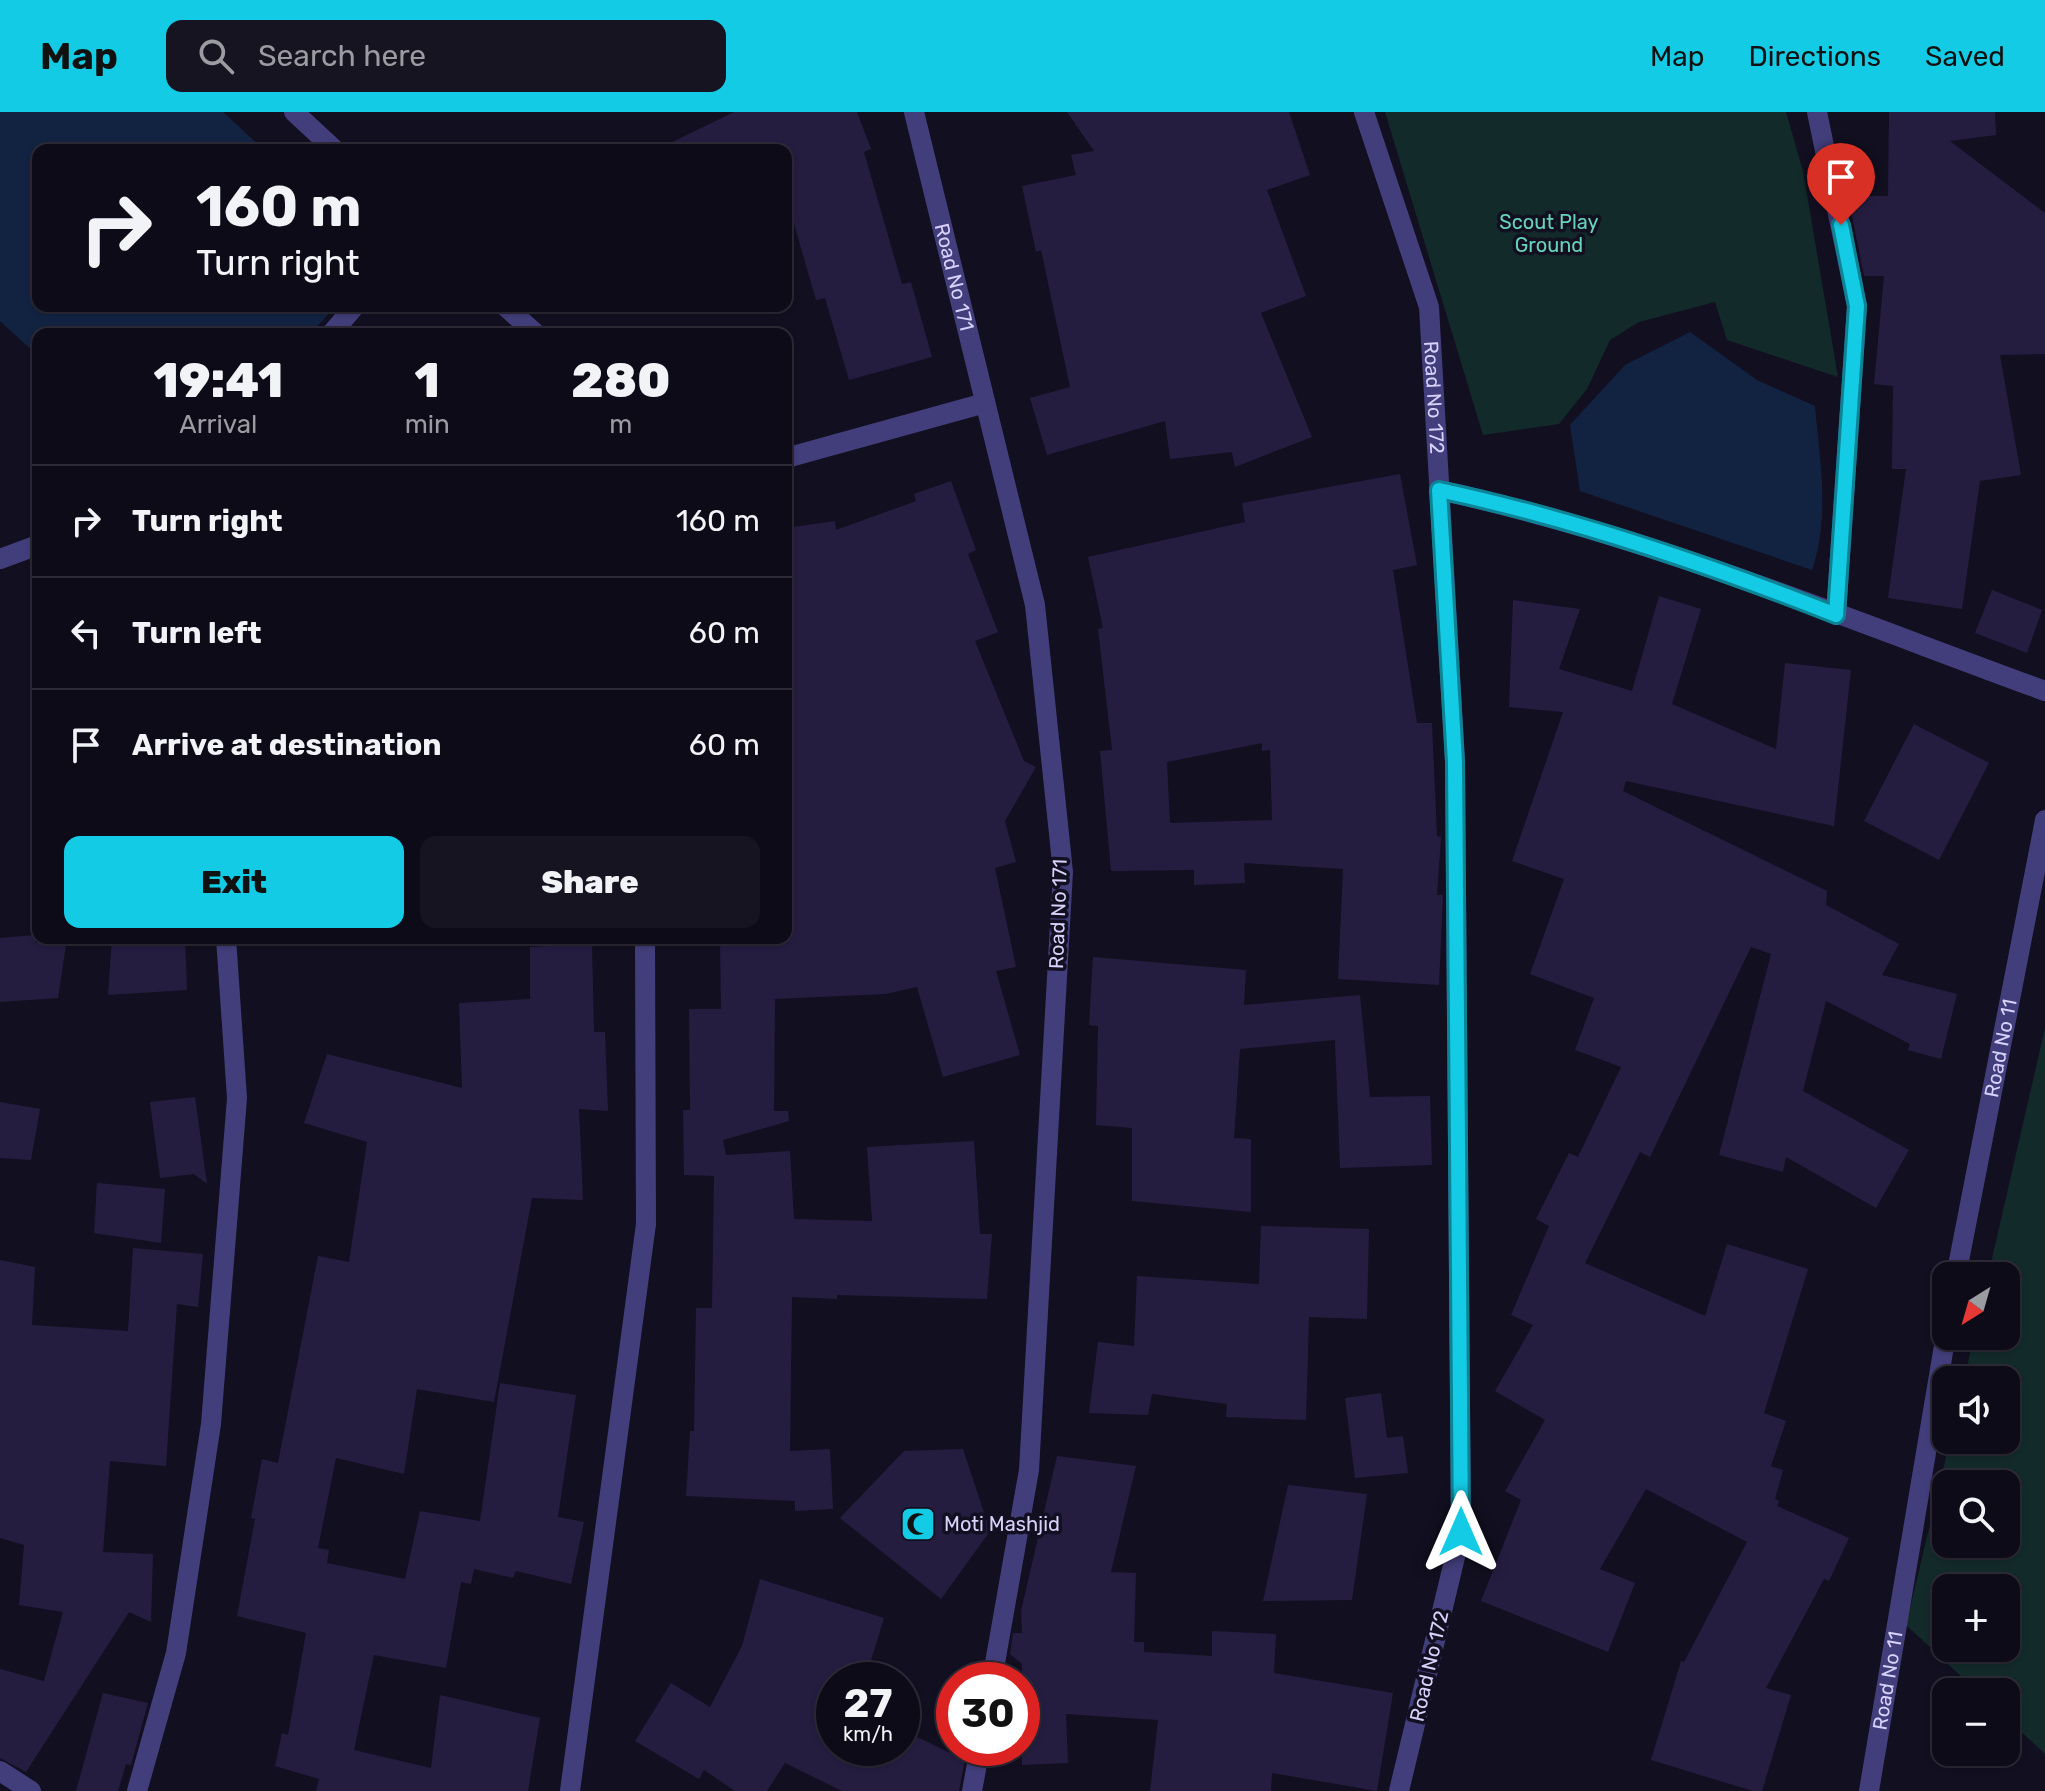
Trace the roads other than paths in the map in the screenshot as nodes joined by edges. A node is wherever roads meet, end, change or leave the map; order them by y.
1 (294, 112) edge
2 (914, 112) edge
3 (1364, 112) edge
4 (1817, 112) edge
5 (329, 144) edge
6 (350, 312) edge
7 (512, 312) edge
8 (336, 328) edge
9 (529, 328) edge
10 (985, 403) junction
11 (792, 456) edge
12 (1439, 490) junction
13 (32, 547) edge
14 (0, 559) edge
15 (1836, 615) junction
16 (2045, 691) edge
17 (2045, 820) edge
18 (226, 944) edge
19 (645, 944) edge
20 (1959, 1262) edge
21 (1943, 1350) edge
22 (995, 1662) edge
23 (977, 1766) edge
24 (0, 1771) edge
25 (31, 1791) edge
26 (137, 1791) edge
27 (570, 1791) edge
28 (972, 1791) edge
29 (1399, 1791) edge
30 (1869, 1791) edge

1 - 5 street
2 - 10 street, Road No 171
3 - 12 street, Road No 172
4 - 15 street
6 - 8 street
7 - 9 street
10 - 11 street
10 - 22 street, Road No 171
12 - 15 street
12 - 29 street, Road No 172
13 - 14 street
15 - 16 street
17 - 20 street, Road No 11
18 - 26 street
19 - 27 street
21 - 30 street, Road No 11
23 - 28 street
24 - 25 street

